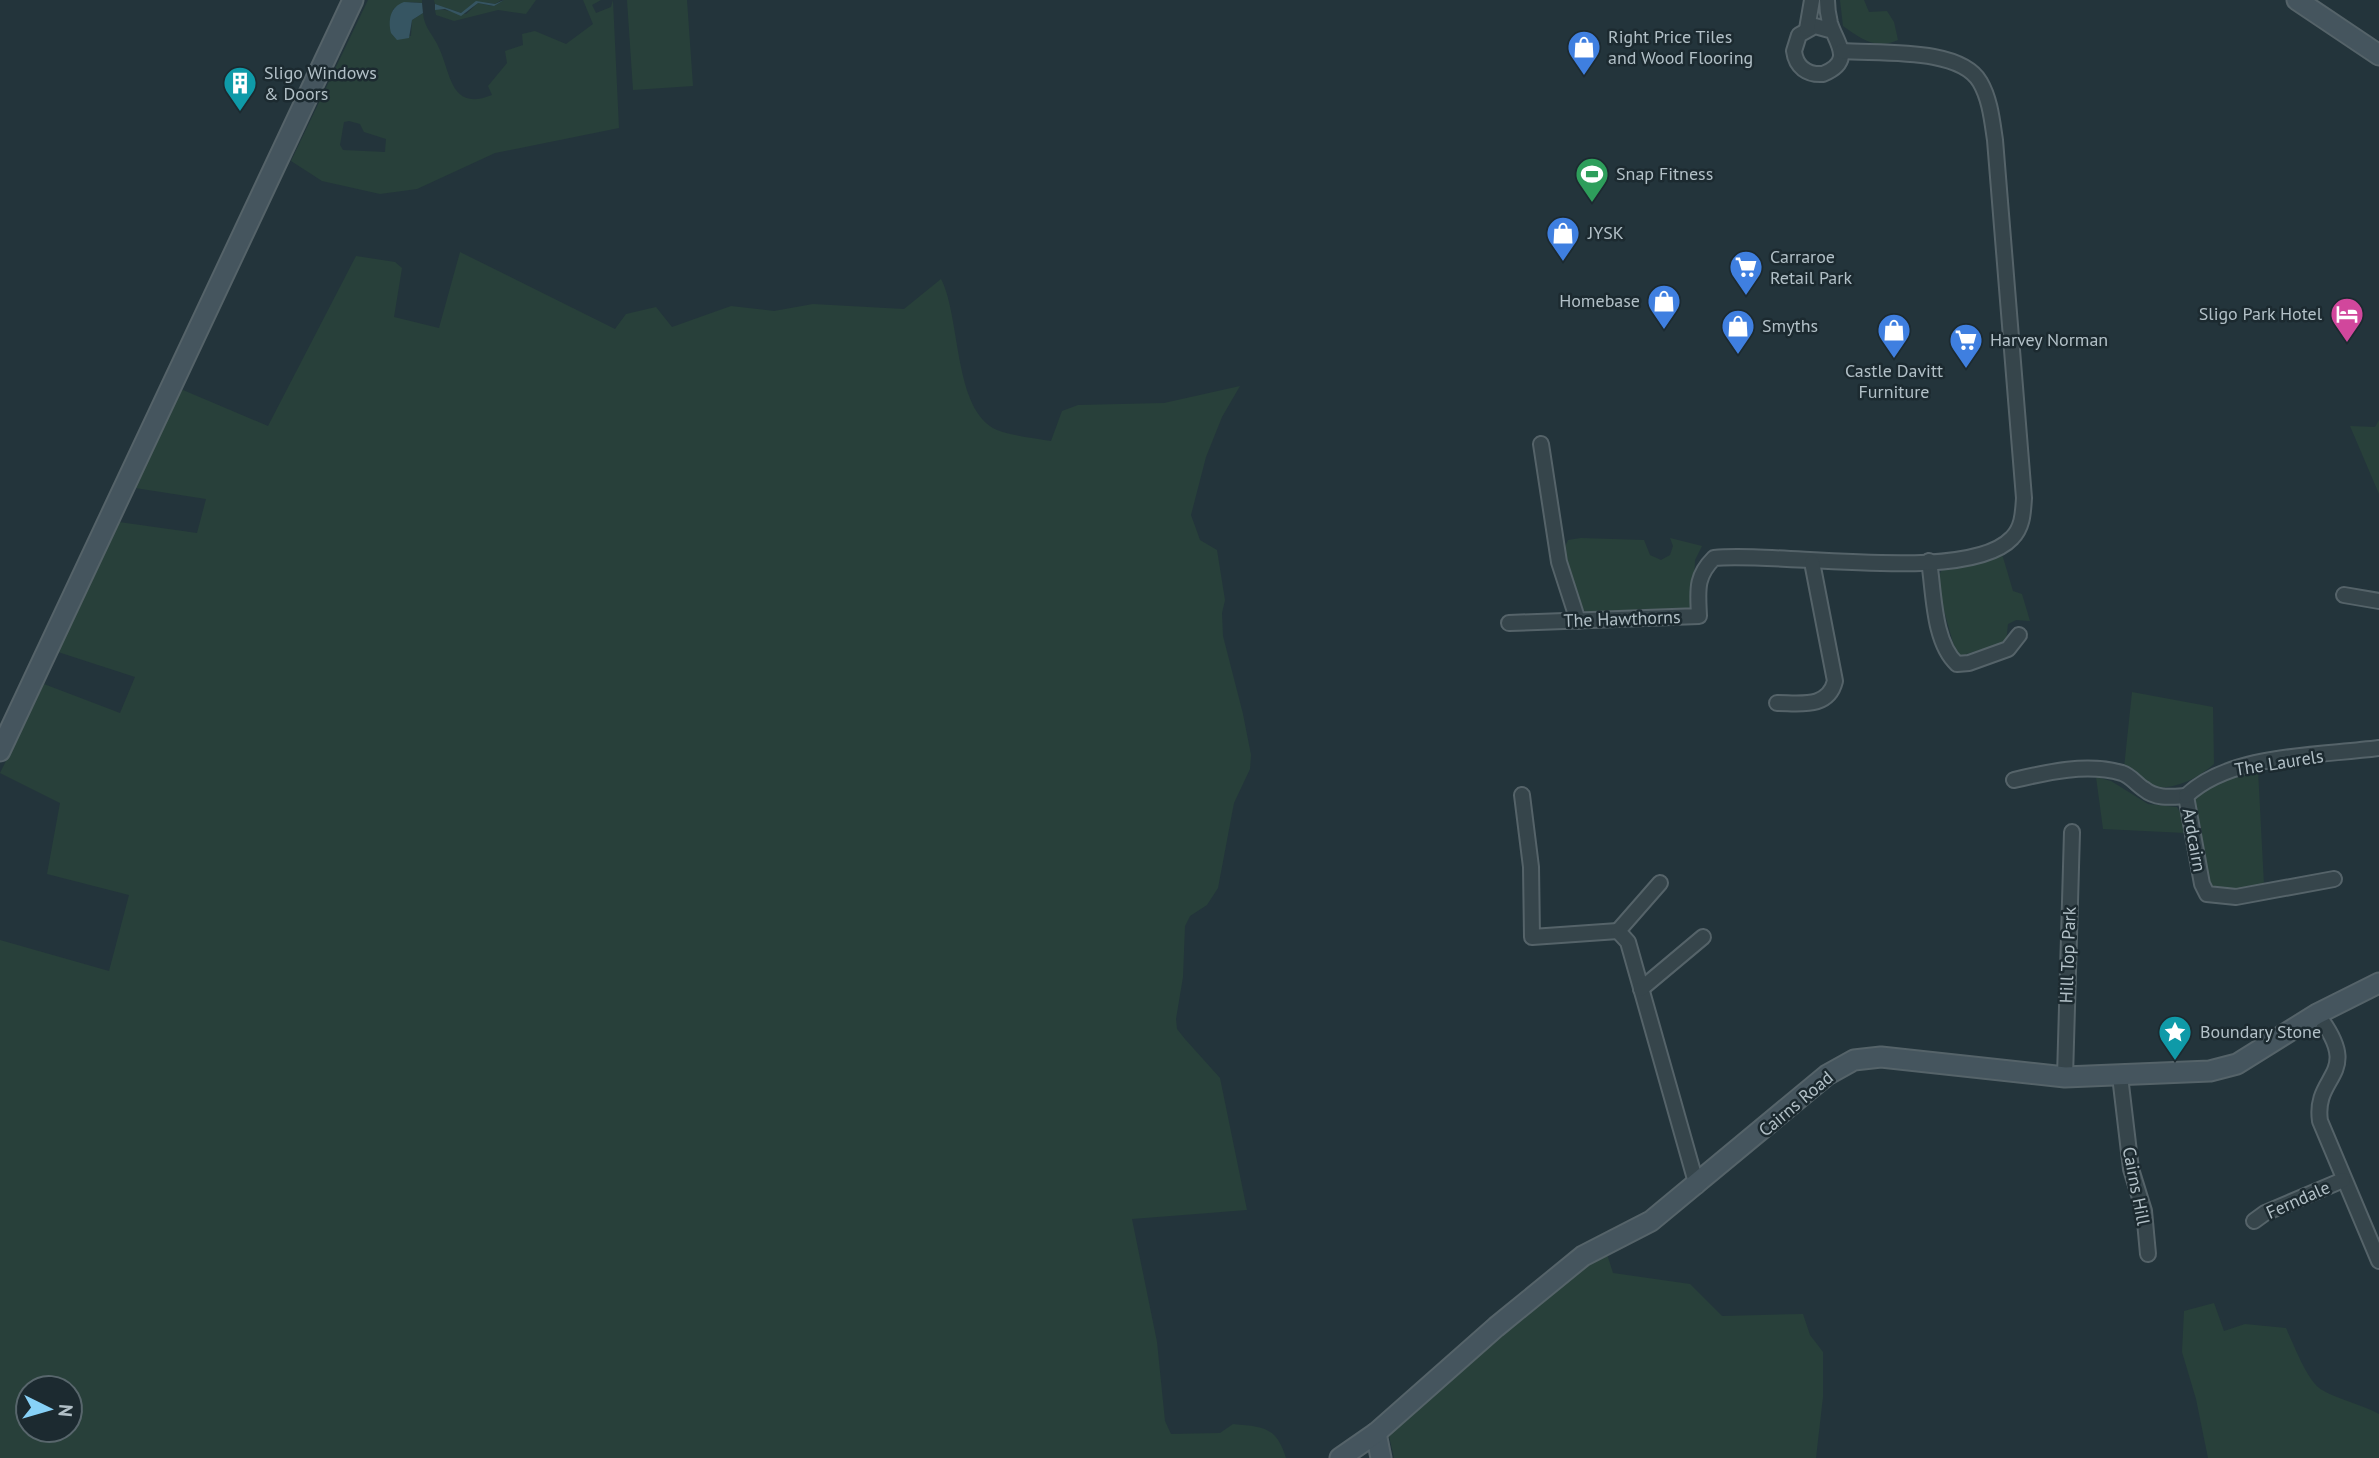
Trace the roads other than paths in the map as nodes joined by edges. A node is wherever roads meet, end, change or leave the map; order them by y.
1 (353, 0) edge
2 (1812, 0) edge
3 (1827, 0) edge
4 (2297, 0) edge
5 (1807, 29) junction
6 (1833, 32) junction
7 (1842, 51) junction
8 (2379, 55) edge
9 (1541, 444) dead end
10 (1928, 561) junction
11 (1812, 562) junction
12 (2344, 595) dead end
13 (2379, 601) edge
14 (1578, 621) junction
15 (1509, 623) dead end
16 (2019, 635) dead end
17 (1777, 703) dead end
18 (2379, 748) edge
19 (0, 751) edge
20 (2014, 780) dead end
21 (1522, 795) dead end
22 (2186, 796) junction
23 (2072, 832) dead end
24 (2334, 880) dead end
25 (1660, 883) dead end
26 (1618, 931) junction
27 (1703, 937) dead end
28 (2379, 983) edge
29 (1641, 989) junction
30 (2317, 1014) junction
31 (2120, 1076) junction
32 (2064, 1077) junction
33 (2343, 1180) junction
34 (1697, 1186) junction
35 (2254, 1221) dead end
36 (2148, 1254) dead end
37 (2379, 1261) edge
38 (1376, 1433) junction
39 (1340, 1458) edge
40 (1381, 1458) edge

1 - 19 street
2 - 5 street
3 - 6 street
4 - 8 street
5 - 6 street
5 - 7 street
6 - 7 street
7 - 10 street, The Hawthorns
9 - 14 street
10 - 11 street, The Hawthorns
10 - 16 street
11 - 14 street, The Hawthorns
11 - 17 street
12 - 13 street
14 - 15 street, The Hawthorns
18 - 22 street, The Laurels
20 - 22 street, Ardcairn
21 - 26 street
22 - 24 street, Ardcairn
23 - 32 street, Hill Top Park
25 - 26 street
26 - 29 street
27 - 29 street
28 - 30 street, Cairns Road
29 - 34 street
30 - 31 street, Cairns Road
30 - 33 street, Ferndale
31 - 32 street, Cairns Road
31 - 36 street, Cairns Hill
32 - 34 street, Cairns Road
33 - 35 street, Ferndale
33 - 37 street, Ferndale
34 - 38 street, Cairns Road
38 - 39 street, Cairns Road
38 - 40 street

